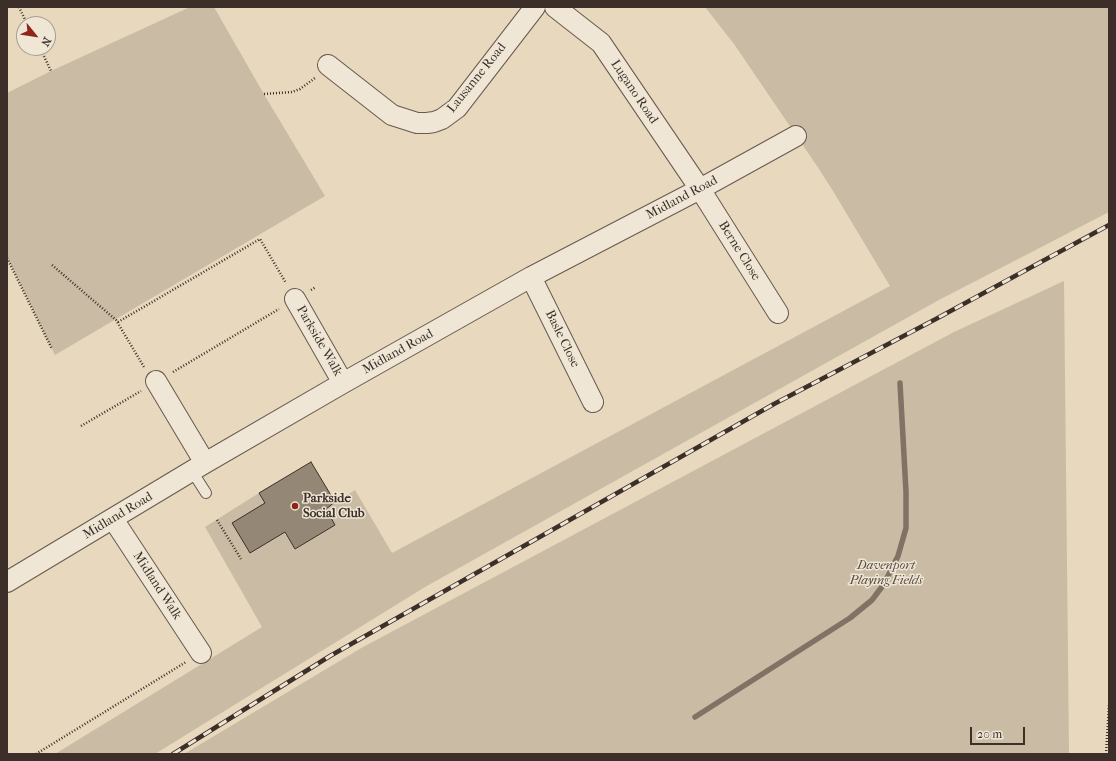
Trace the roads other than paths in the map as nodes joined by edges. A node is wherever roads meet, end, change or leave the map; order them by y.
1 (535, 7) edge
2 (555, 7) edge
3 (328, 65) road end
4 (796, 136) dead end
5 (700, 189) junction
6 (531, 277) junction
7 (296, 299) road end
8 (778, 313) dead end
9 (155, 382) road end
10 (343, 382) junction
11 (593, 402) dead end
12 (199, 467) junction
13 (206, 493) dead end
14 (113, 519) junction
15 (7, 582) edge
16 (201, 654) road end

1 - 3 street, Lausanne Road
2 - 5 street, Lugano Road
4 - 5 street, Midland Road
5 - 6 street, Midland Road
5 - 8 street, Berne Close
6 - 10 street, Midland Road
6 - 11 street, Basle Close
7 - 10 street, Parkside Walk
9 - 12 street
10 - 12 street, Midland Road
12 - 13 lane
12 - 14 street, Midland Road
14 - 15 street, Midland Road
14 - 16 street, Midland Walk

